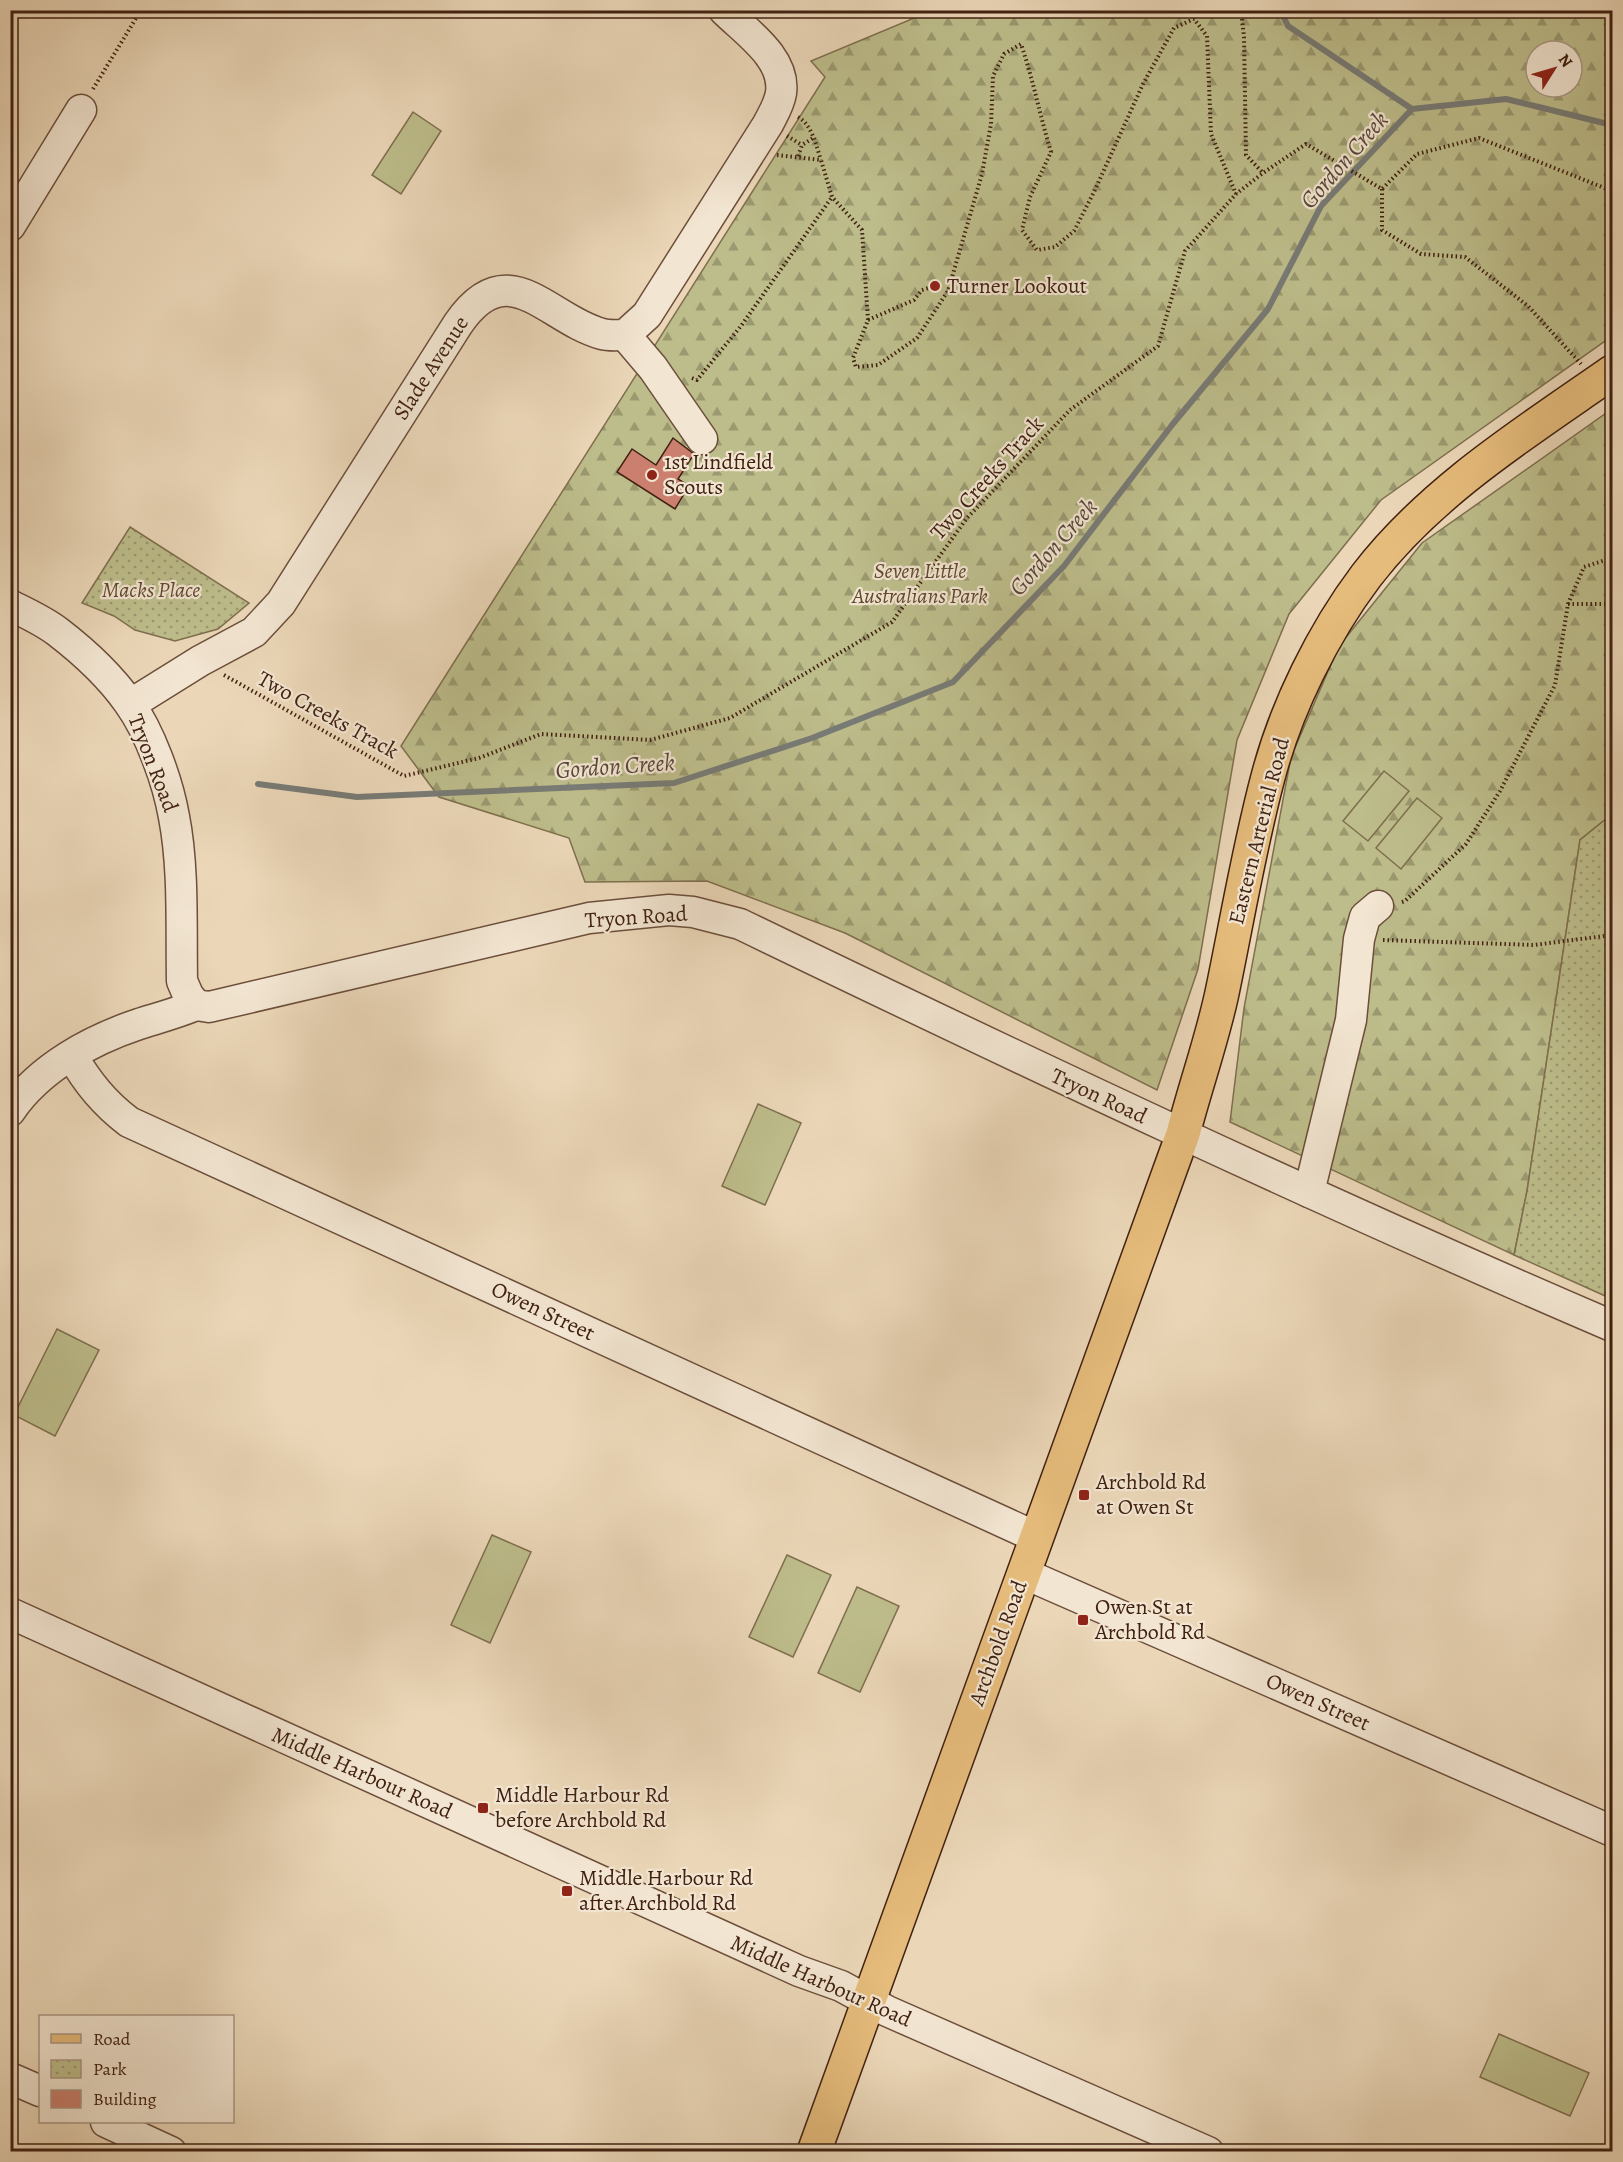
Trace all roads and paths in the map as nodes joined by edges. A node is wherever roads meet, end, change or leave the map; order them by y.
1 (141, 10) edge
2 (724, 10) edge
3 (1241, 10) edge
4 (81, 110) joint
5 (767, 125) junction
6 (813, 138) junction
7 (798, 156) junction
8 (821, 160) junction
9 (1263, 173) junction
10 (1382, 189) junction
11 (1612, 192) edge
12 (1236, 194) junction
13 (832, 197) junction
14 (10, 226) edge
15 (935, 286) dead end
16 (868, 320) junction
17 (625, 335) junction
18 (653, 368) junction
19 (1605, 376) edge
20 (702, 439) dead end
21 (1612, 558) edge
22 (1568, 604) junction
23 (1612, 604) edge
24 (10, 605) edge
25 (200, 661) junction
26 (130, 705) junction
27 (1378, 906) joint
28 (1612, 935) edge
29 (1359, 939) junction
30 (196, 1005) junction
31 (72, 1056) junction
32 (10, 1111) edge
33 (1183, 1134) junction
34 (1310, 1192) junction
35 (1612, 1326) edge
36 (1036, 1537) junction
37 (1023, 1574) junction
38 (10, 1613) edge
39 (1612, 1831) edge
40 (868, 2000) junction
41 (10, 2078) edge
42 (39, 2091) edge
43 (110, 2123) edge
44 (171, 2151) edge
45 (814, 2151) edge
46 (1208, 2151) edge

1 - 4 path
2 - 5 street
3 - 9 path
4 - 14 street
5 - 6 path
5 - 7 path
5 - 17 street
6 - 7 path
6 - 8 path
7 - 8 path
8 - 13 path
9 - 10 path, Two Creeks Track
9 - 12 path, Two Creeks Track
10 - 11 path
10 - 19 path
12 - 16 path
12 - 25 path, Two Creeks Track
13 - 16 path
13 - 18 path
15 - 16 path
17 - 18 street
17 - 25 street, Slade Avenue
18 - 20 street
19 - 33 main road, Eastern Arterial Road
21 - 22 path
22 - 23 path
22 - 27 path
24 - 26 street, Tryon Road
25 - 26 street, Slade Avenue
26 - 30 street, Tryon Road
27 - 29 street
28 - 29 path
29 - 34 street
30 - 31 street
30 - 33 street, Tryon Road
31 - 32 street
31 - 36 street, Owen Street
33 - 34 street, Tryon Road
33 - 36 main road, Archbold Road
34 - 35 street, Tryon Road
36 - 37 main road, Archbold Road
37 - 39 street, Owen Street
37 - 40 main road, Archbold Road
38 - 40 street, Middle Harbour Road
40 - 45 main road, Archbold Road
40 - 46 street, Middle Harbour Road
41 - 42 street
43 - 44 street

